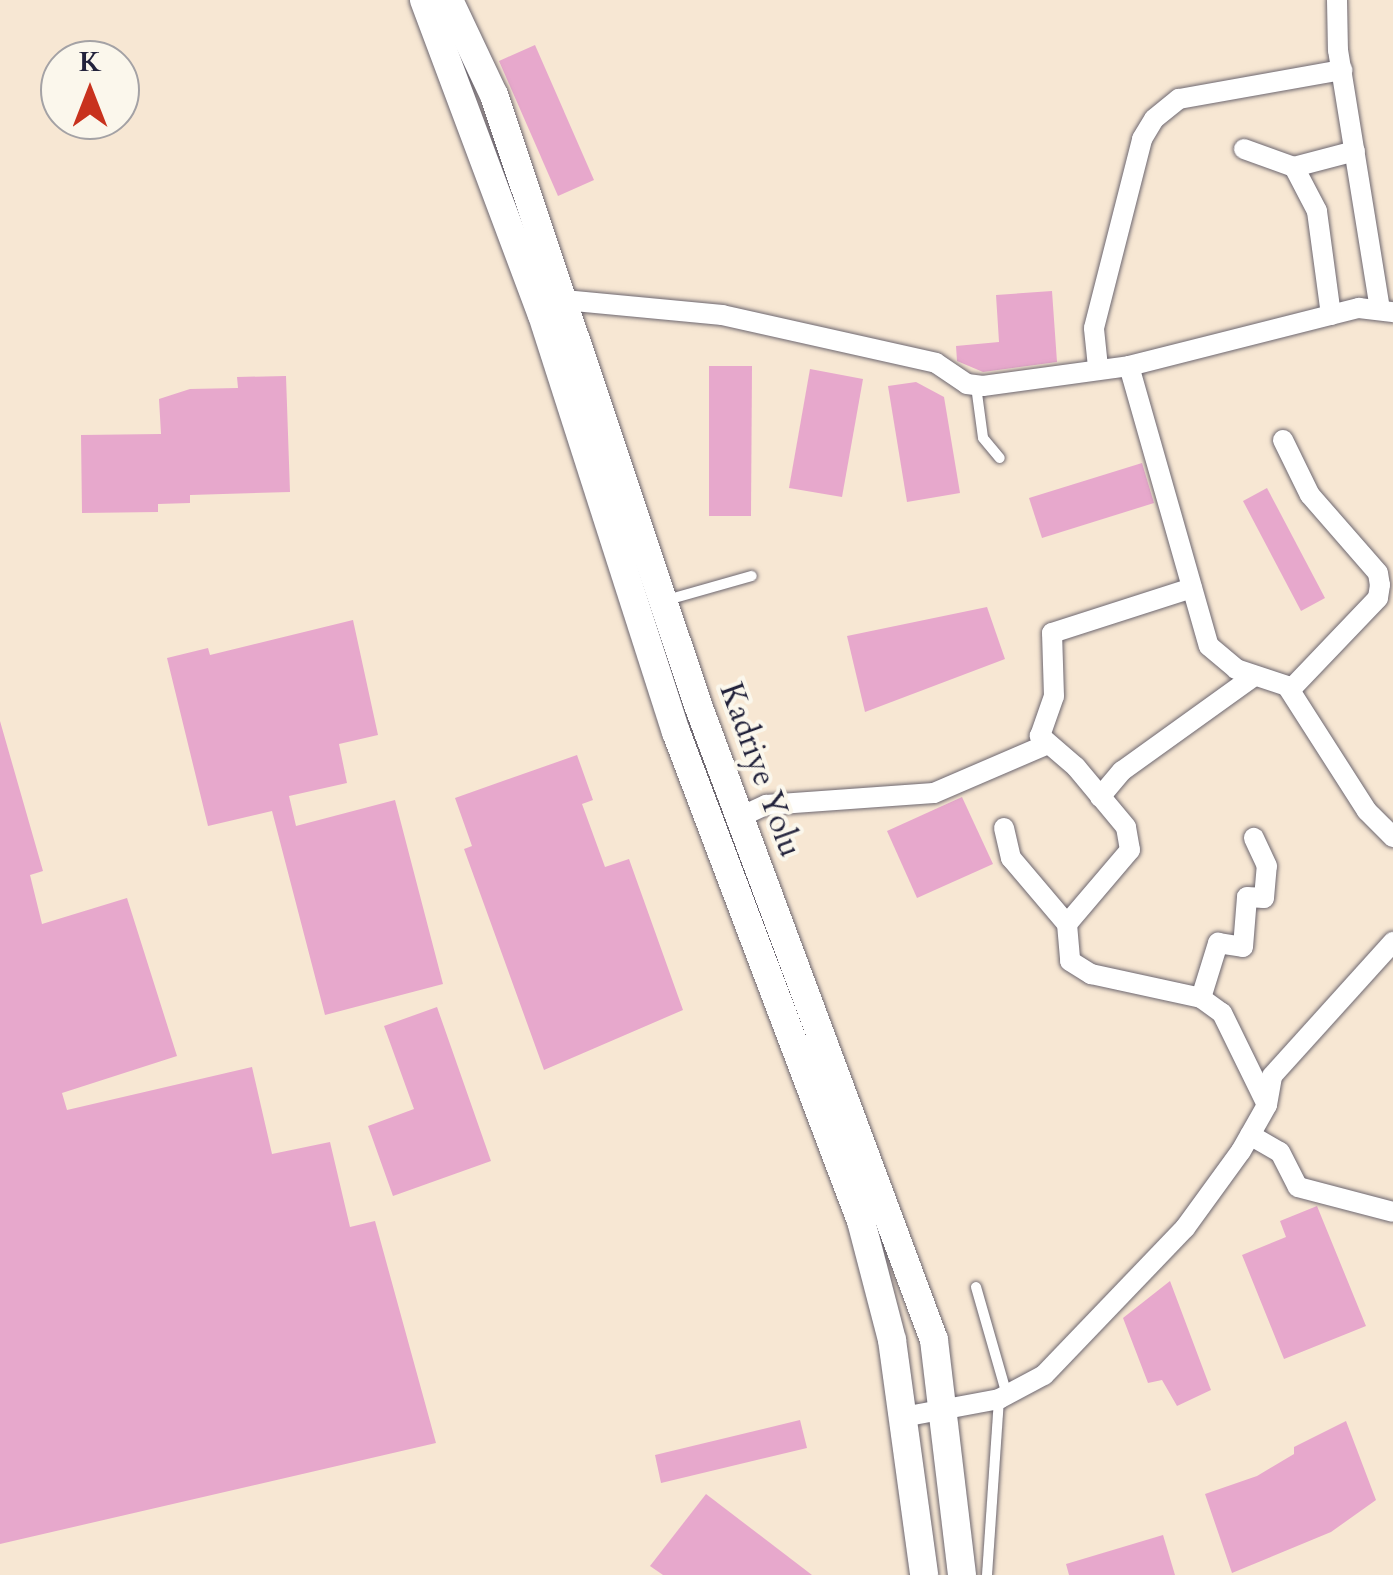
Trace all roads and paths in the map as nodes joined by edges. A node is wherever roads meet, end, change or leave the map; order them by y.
1 (424, 0) edge
2 (449, 0) edge
3 (1338, 0) edge
4 (1342, 70) junction
5 (1244, 148) dead end
6 (1354, 151) junction
7 (1294, 167) junction
8 (553, 308) junction
9 (1386, 310) edge
10 (1331, 315) junction
11 (1129, 366) junction
12 (1098, 367) junction
13 (976, 385) junction
14 (1283, 440) dead end
15 (1000, 458) dead end
16 (1393, 556) edge
17 (1378, 573) junction
18 (752, 576) dead end
19 (1192, 588) junction
20 (664, 601) junction
21 (1254, 676) junction
22 (1290, 690) junction
23 (1048, 744) junction
24 (1100, 797) junction
25 (740, 817) junction
26 (1004, 828) dead end
27 (1393, 837) edge
28 (1254, 838) dead end
29 (1067, 924) junction
30 (1393, 942) edge
31 (1201, 998) junction
32 (1266, 1105) junction
33 (1250, 1135) junction
34 (1393, 1212) edge
35 (976, 1287) dead end
36 (1003, 1397) junction
37 (942, 1411) junction
38 (903, 1418) junction
39 (924, 1575) edge
40 (962, 1575) edge
41 (986, 1575) edge

1 - 8 main road, Kadriye Yolu
2 - 8 main road, Kadriye Yolu
3 - 4 street
4 - 6 street
4 - 12 street
5 - 7 street
6 - 7 street
6 - 9 street
7 - 10 street
8 - 13 street
8 - 20 main road, Kadriye Yolu
8 - 38 main road, Kadriye Yolu
9 - 10 street
10 - 11 street
11 - 12 street
11 - 19 street
12 - 13 street
13 - 15 lane
14 - 17 street
16 - 17 street
17 - 22 street
18 - 20 lane
19 - 21 street
19 - 23 street
20 - 25 main road, Kadriye Yolu
21 - 22 street
21 - 24 street
22 - 27 street
23 - 24 street
23 - 25 street
24 - 29 street
25 - 37 main road, Kadriye Yolu
26 - 29 street
28 - 31 street
29 - 31 street
30 - 32 street
31 - 32 street
32 - 33 street
33 - 34 street
33 - 36 street
35 - 36 lane
36 - 37 street
36 - 41 lane
37 - 38 street
37 - 40 main road, Kadriye Yolu
38 - 39 main road, Kadriye Yolu

